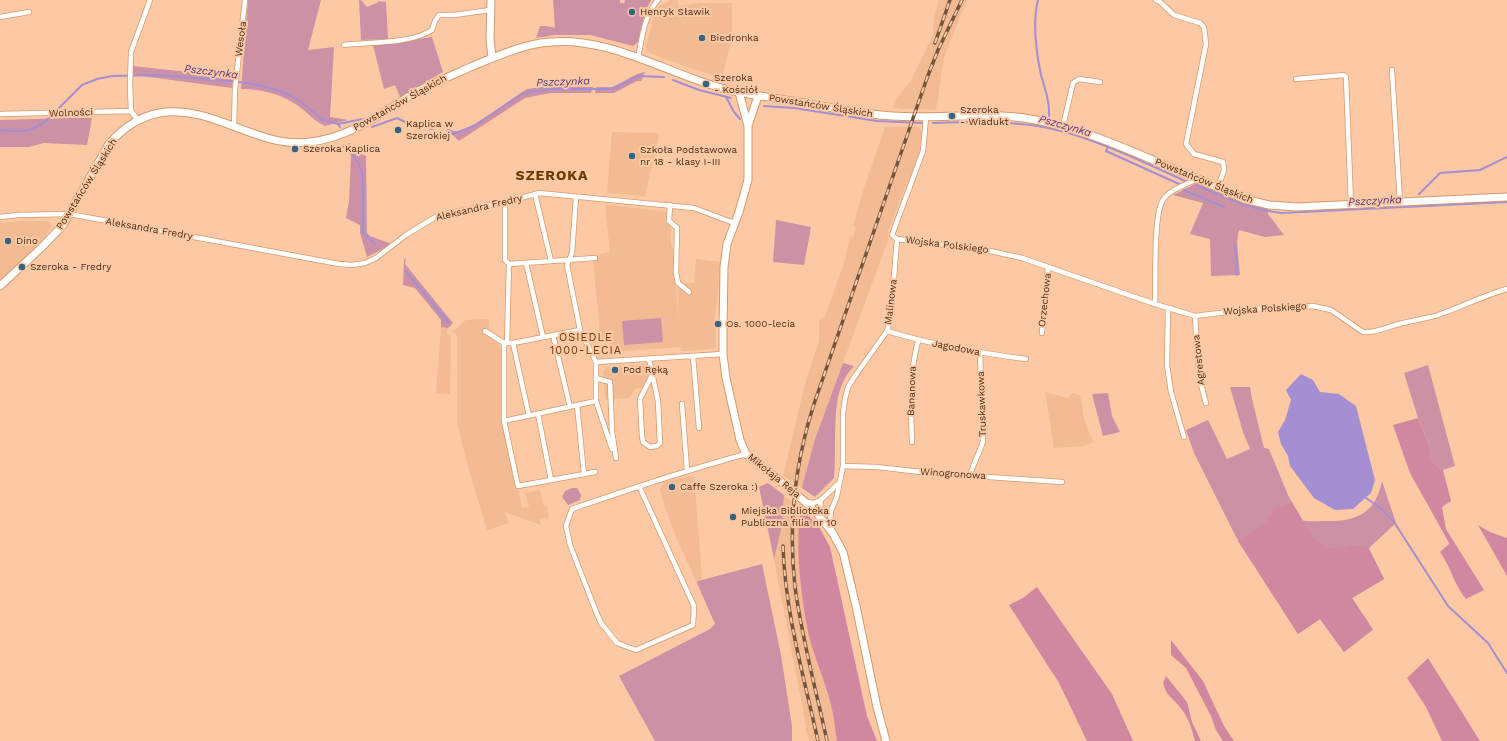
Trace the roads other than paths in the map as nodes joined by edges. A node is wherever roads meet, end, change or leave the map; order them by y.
1 (150, 0) edge
2 (245, 0) edge
3 (490, 0) edge
4 (658, 0) edge
5 (1156, 0) edge
6 (490, 10) junction
7 (29, 12) dead end
8 (0, 17) edge
9 (344, 45) dead end
10 (492, 58) junction
11 (638, 58) junction
12 (1392, 70) dead end
13 (1296, 79) dead end
14 (1100, 82) dead end
15 (739, 92) junction
16 (758, 96) junction
17 (131, 111) junction
18 (0, 114) edge
19 (926, 117) junction
20 (138, 120) junction
21 (234, 126) junction
22 (748, 126) junction
23 (1063, 126) junction
24 (1197, 179) junction
25 (1218, 188) junction
26 (535, 194) junction
27 (576, 197) junction
28 (1507, 197) edge
29 (505, 202) junction
30 (1400, 202) junction
31 (1351, 204) junction
32 (670, 205) junction
33 (70, 214) junction
34 (0, 218) edge
35 (734, 223) junction
36 (897, 239) junction
37 (595, 258) dead end
38 (570, 260) junction
39 (551, 261) junction
40 (526, 262) junction
41 (509, 264) junction
42 (1048, 267) junction
43 (0, 286) edge
44 (1507, 290) edge
45 (689, 292) dead end
46 (1155, 304) junction
47 (1168, 308) junction
48 (1196, 316) junction
49 (580, 330) junction
50 (485, 331) dead end
51 (887, 331) junction
52 (1042, 333) dead end
53 (553, 335) junction
54 (543, 337) junction
55 (918, 341) junction
56 (506, 343) junction
57 (513, 343) junction
58 (980, 353) junction
59 (723, 354) junction
60 (693, 356) junction
61 (648, 359) junction
62 (1026, 359) dead end
63 (596, 362) junction
64 (652, 375) junction
65 (596, 378) junction
66 (596, 401) junction
67 (1206, 403) dead end
68 (682, 404) dead end
69 (577, 405) junction
70 (570, 407) junction
71 (538, 414) junction
72 (529, 416) junction
73 (504, 421) junction
74 (699, 428) dead end
75 (1184, 437) dead end
76 (912, 442) dead end
77 (746, 454) junction
78 (843, 466) junction
79 (686, 470) junction
80 (595, 472) dead end
81 (584, 474) junction
82 (970, 476) junction
83 (551, 480) junction
84 (1062, 482) dead end
85 (839, 483) junction
86 (639, 486) junction
87 (820, 500) junction
88 (807, 502) junction
89 (831, 511) junction
90 (819, 516) junction
91 (832, 532) junction
92 (886, 741) edge

1 - 17 street
2 - 21 street, Wesoła
3 - 6 street
4 - 11 street
5 - 25 street
6 - 9 street
6 - 10 street
7 - 8 street
10 - 11 street, Powstańców Śląskich
10 - 21 street, Powstańców Śląskich
11 - 15 street, Powstańców Śląskich
12 - 30 street
13 - 31 street
14 - 23 street
15 - 16 street, Powstańców Śląskich
15 - 22 street, Mikołaja Reja
16 - 19 street, Powstańców Śląskich
16 - 22 street, Mikołaja Reja
17 - 18 street, Wolności
17 - 20 street
19 - 23 street, Powstańców Śląskich
19 - 36 street, Malinowa
20 - 21 street, Powstańców Śląskich
20 - 33 street, Powstańców Śląskich
22 - 35 street, Mikołaja Reja
23 - 24 street, Powstańców Śląskich
24 - 25 street, Powstańców Śląskich
24 - 46 street
25 - 31 street, Powstańców Śląskich
26 - 27 street, Aleksandra Fredry
26 - 29 street, Aleksandra Fredry
26 - 39 street
27 - 32 street, Aleksandra Fredry
27 - 38 street
28 - 30 street, Powstańców Śląskich
29 - 33 street, Aleksandra Fredry
29 - 41 street
30 - 31 street, Powstańców Śląskich
32 - 35 street, Aleksandra Fredry
32 - 45 street
33 - 34 street, Aleksandra Fredry
33 - 43 street, Powstańców Śląskich
35 - 59 street, Mikołaja Reja
36 - 42 street, Wojska Polskiego
36 - 51 street, Malinowa
37 - 38 street
38 - 39 street
38 - 49 street
39 - 40 street
40 - 41 street
40 - 54 street
41 - 56 street
42 - 46 street, Wojska Polskiego
42 - 52 street, Orzechowa
44 - 48 street, Wojska Polskiego
46 - 47 street, Wojska Polskiego
47 - 48 street, Wojska Polskiego
47 - 75 street
48 - 67 street, Agrestowa
49 - 53 street
49 - 63 street
50 - 56 street
51 - 55 street, Jagodowa
51 - 78 street, Malinowa
53 - 54 street
53 - 70 street
54 - 57 street
55 - 58 street, Jagodowa
55 - 76 street, Bananowa
56 - 57 street
56 - 73 street
57 - 72 street
58 - 62 street, Jagodowa
58 - 82 street, Truskawkowa
59 - 60 street
59 - 77 street, Mikołaja Reja
60 - 61 street
60 - 74 street
61 - 63 street
61 - 64 street
63 - 65 street
64 - 64 street
65 - 66 street
65 - 66 street
66 - 69 street
68 - 79 street
69 - 70 street
69 - 81 street
70 - 71 street
71 - 72 street
71 - 83 street
72 - 73 street
73 - 83 street
77 - 79 street
77 - 88 street, Mikołaja Reja
78 - 82 street, Winogronowa
78 - 85 street, Malinowa
79 - 86 street
80 - 81 street
81 - 83 street
82 - 84 street, Winogronowa
85 - 87 street
85 - 89 street, Malinowa
86 - 86 street
87 - 88 street
87 - 90 street
88 - 90 street, Mikołaja Reja
89 - 90 street
89 - 91 street
90 - 91 street, Mikołaja Reja
91 - 92 street, Mikołaja Reja

